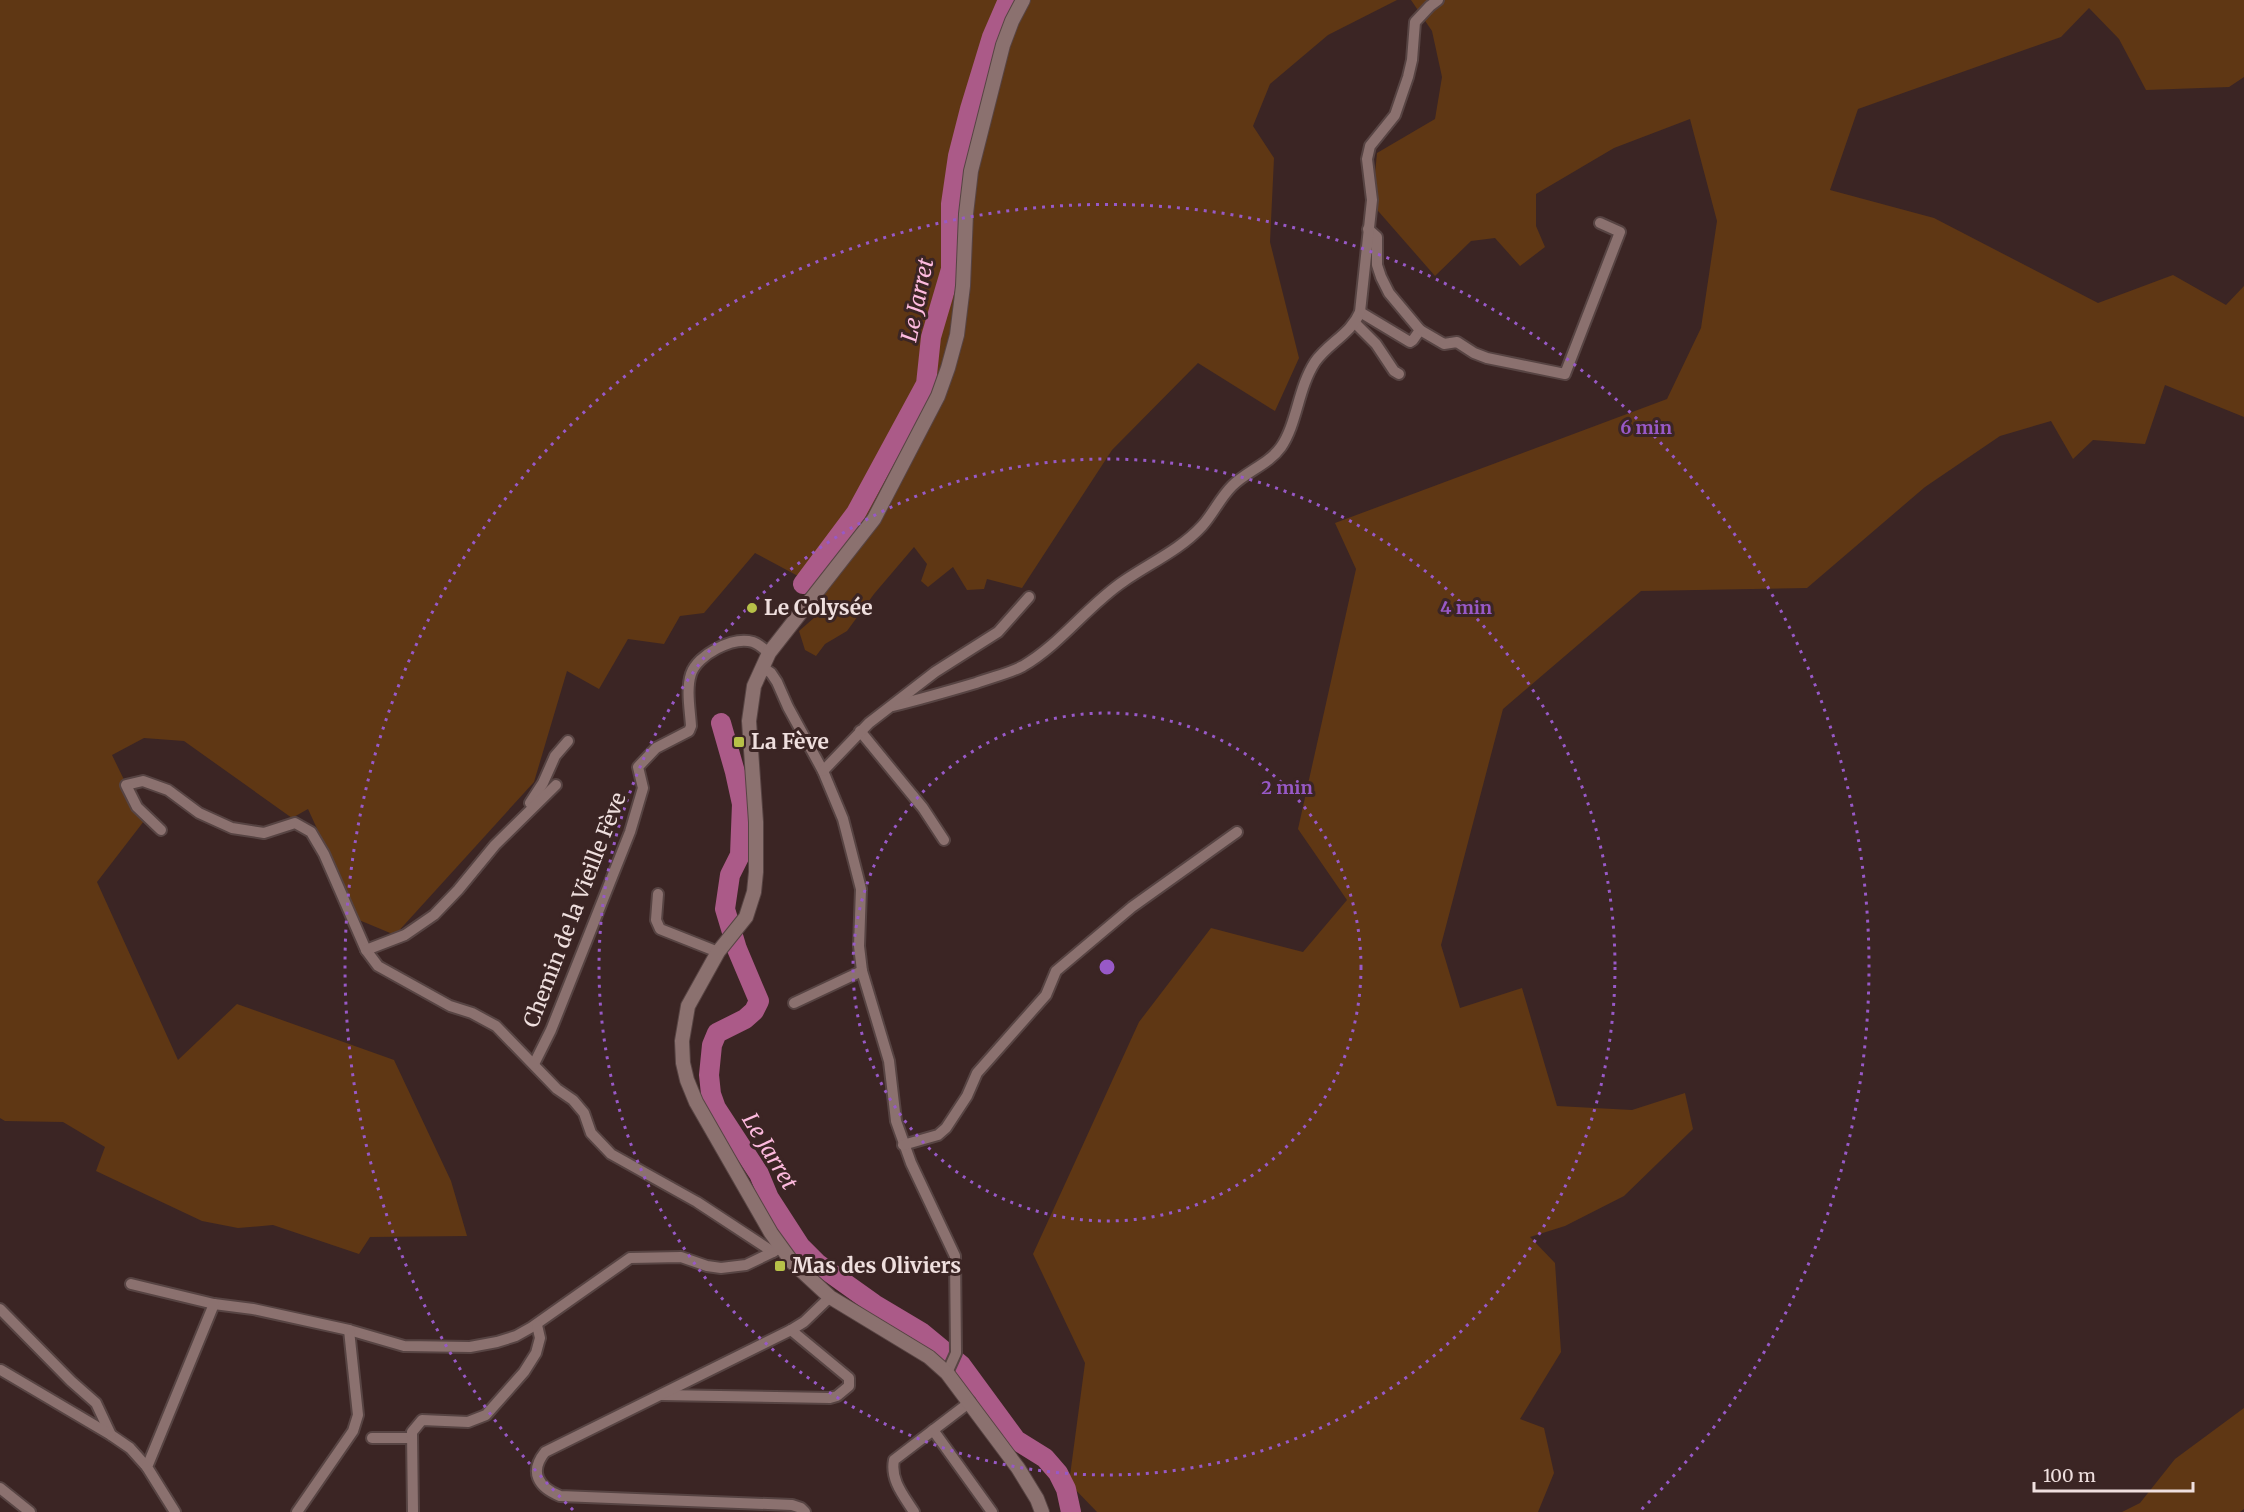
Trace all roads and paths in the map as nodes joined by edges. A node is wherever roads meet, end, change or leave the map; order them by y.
1 (1023, 0) edge
2 (1438, 0) edge
3 (1600, 223) dead end
4 (1368, 229) junction
5 (1360, 312) junction
6 (1356, 324) junction
7 (1420, 330) junction
8 (1399, 374) dead end
9 (1029, 597) dead end
10 (769, 653) junction
11 (762, 667) junction
12 (893, 706) junction
13 (860, 731) junction
14 (568, 741) dead end
15 (823, 771) junction
16 (556, 785) dead end
17 (520, 819) junction
18 (161, 830) dead end
19 (1237, 832) dead end
20 (944, 840) dead end
21 (658, 894) dead end
22 (722, 948) junction
23 (366, 950) junction
24 (862, 971) junction
25 (795, 1003) dead end
26 (534, 1064) junction
27 (903, 1145) junction
28 (777, 1250) junction
29 (131, 1284) dead end
30 (830, 1297) junction
31 (213, 1304) junction
32 (0, 1309) edge
33 (537, 1325) junction
34 (349, 1330) junction
35 (790, 1330) junction
36 (949, 1369) junction
37 (1, 1370) edge
38 (659, 1395) junction
39 (970, 1402) junction
40 (933, 1430) junction
41 (111, 1435) junction
42 (372, 1438) dead end
43 (412, 1438) junction
44 (147, 1467) junction
45 (0, 1488) edge
46 (30, 1512) edge
47 (175, 1512) edge
48 (297, 1512) edge
49 (413, 1512) edge
50 (806, 1512) edge
51 (914, 1512) edge
52 (992, 1512) edge
53 (1042, 1512) edge

1 - 10 main road
2 - 4 street
3 - 7 street
4 - 5 street
4 - 7 street
5 - 6 street
5 - 7 street
6 - 8 street
6 - 12 street
9 - 12 street
10 - 11 main road
10 - 26 street, Chemin de la Vieille Fève
11 - 15 street
11 - 22 main road
12 - 13 street
13 - 15 street
13 - 20 street
14 - 17 street
15 - 24 street
16 - 17 street
17 - 23 street
18 - 23 street
19 - 27 street
21 - 22 street
22 - 28 main road
23 - 26 street
24 - 25 street
24 - 27 street
26 - 28 street
27 - 36 street
28 - 30 main road
28 - 33 street
29 - 31 street
30 - 35 street
30 - 36 main road
31 - 34 street
31 - 44 street
32 - 41 street
33 - 34 street
33 - 43 street
34 - 48 street
35 - 38 street
35 - 38 street
36 - 39 main road
37 - 41 street
38 - 50 street
39 - 40 street
39 - 53 main road
40 - 51 street
40 - 52 street
41 - 44 street
42 - 43 street
43 - 49 street
44 - 47 street
45 - 46 street

